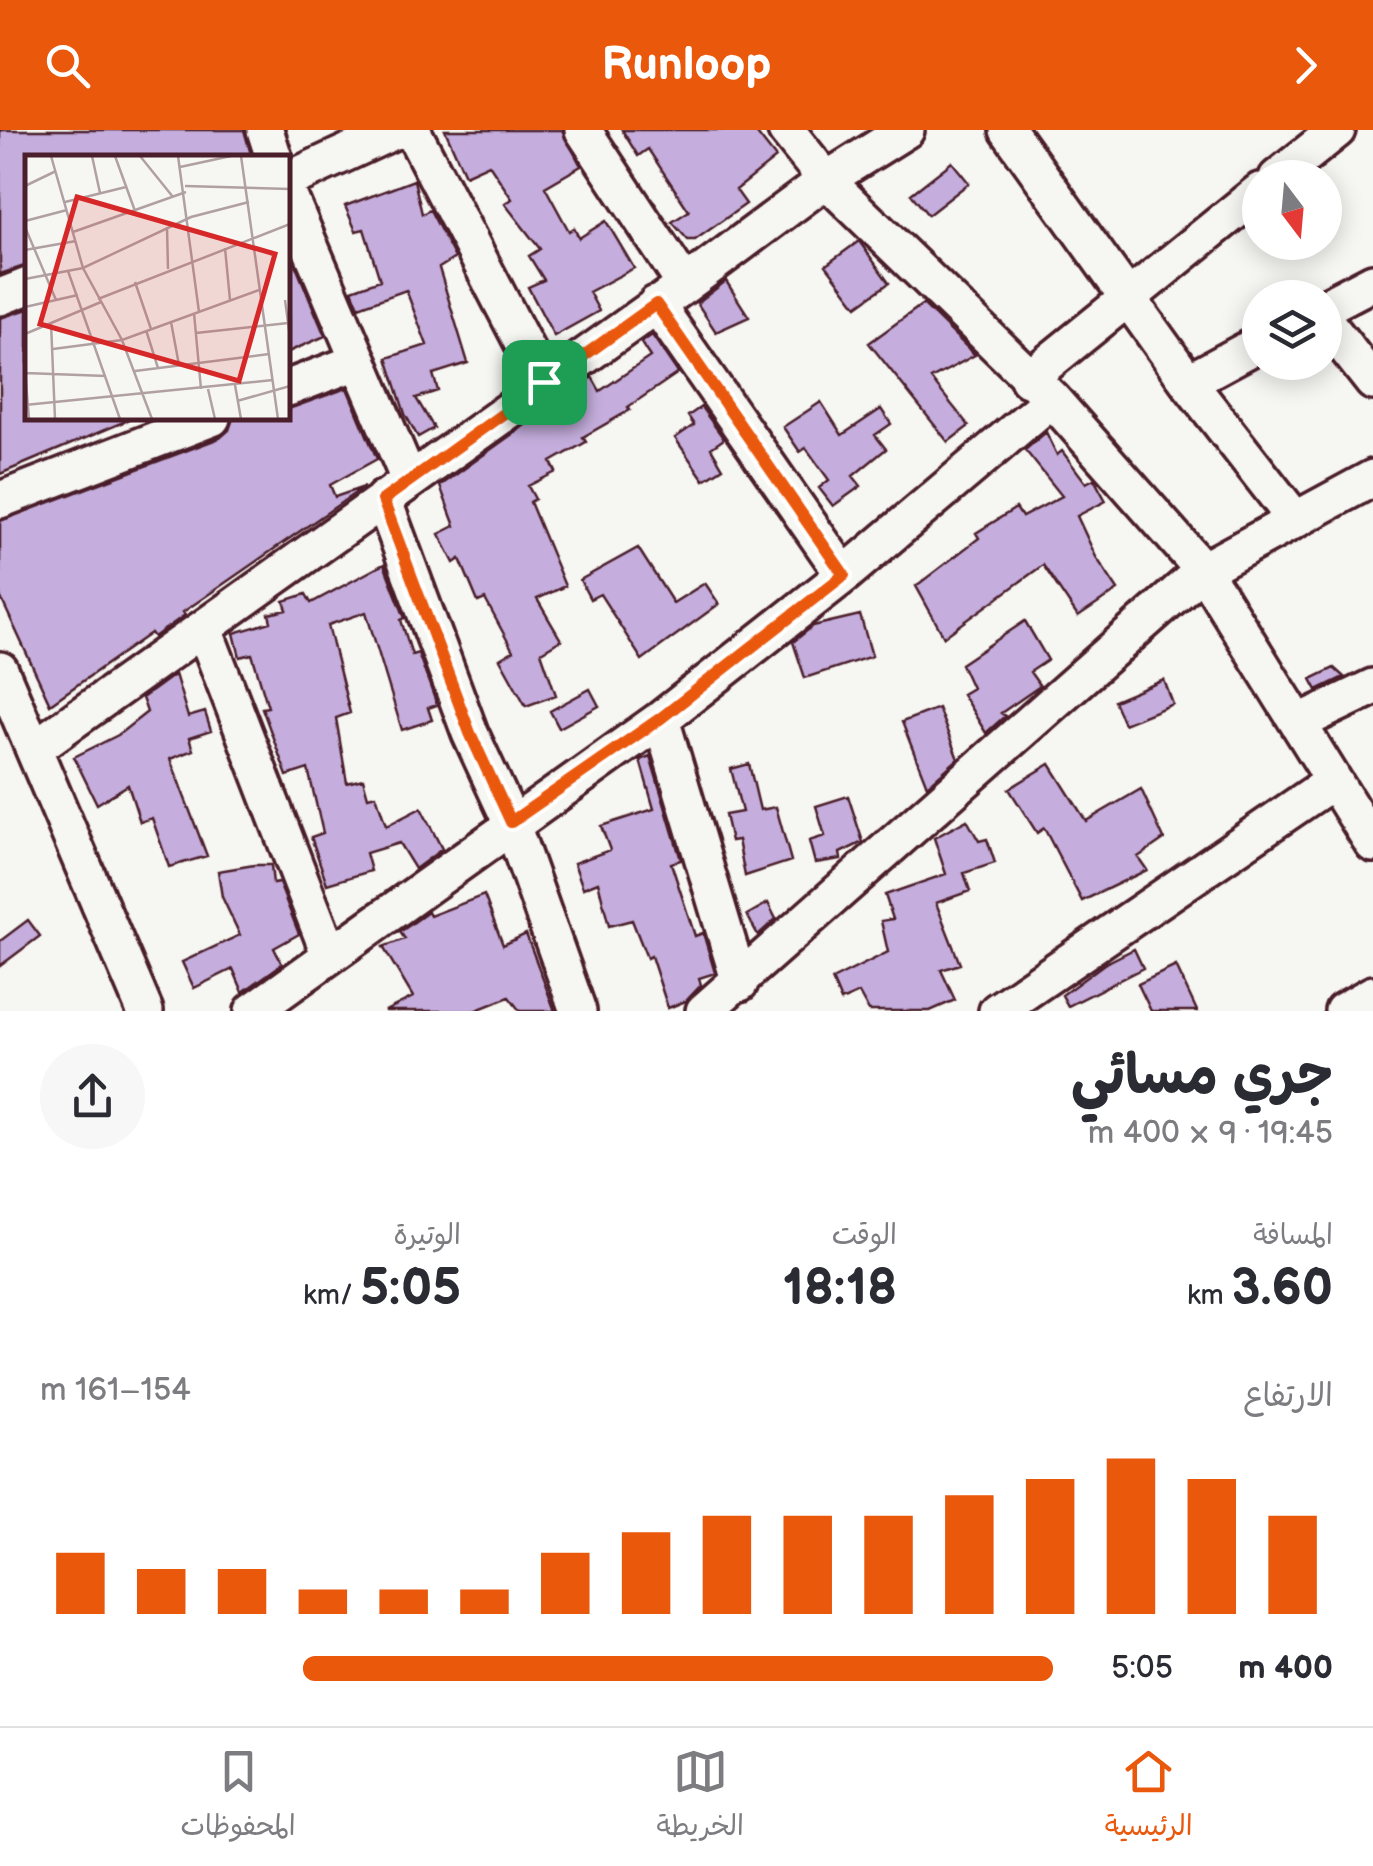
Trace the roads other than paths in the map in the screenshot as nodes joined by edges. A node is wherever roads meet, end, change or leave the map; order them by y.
1 (265, 130) edge
2 (396, 130) edge
3 (412, 130) edge
4 (583, 130) edge
5 (786, 130) edge
6 (906, 130) edge
7 (1008, 130) edge
8 (1336, 130) edge
9 (1302, 142) edge
10 (273, 155) edge
11 (290, 179) edge
12 (826, 180) junction
13 (290, 199) edge
14 (1242, 205) edge
15 (1373, 282) edge
16 (25, 287) edge
17 (671, 294) junction
18 (1126, 296) junction
19 (0, 297) edge
20 (1342, 298) edge
21 (1342, 343) edge
22 (1242, 353) edge
23 (359, 360) junction
24 (544, 382) junction
25 (1188, 382) junction
26 (1373, 382) edge
27 (290, 387) edge
28 (1040, 389) junction
29 (207, 420) edge
30 (1373, 478) edge
31 (396, 490) junction
32 (0, 500) edge
33 (1294, 518) junction
34 (1203, 570) junction
35 (844, 575) junction
36 (204, 629) junction
37 (0, 670) edge
38 (1373, 687) edge
39 (661, 718) junction
40 (1298, 723) junction
41 (34, 748) junction
42 (1334, 781) junction
43 (511, 822) junction
44 (1373, 844) edge
45 (330, 956) junction
46 (740, 983) junction
47 (1373, 994) edge
48 (146, 1011) edge
49 (253, 1011) edge
50 (578, 1011) edge
51 (704, 1011) edge
52 (996, 1011) edge
53 (1343, 1011) edge

1 - 10 street
2 - 11 street
3 - 24 street
4 - 17 street
5 - 12 street
6 - 12 street
7 - 18 street
8 - 9 street
12 - 17 street
12 - 28 street
13 - 23 street
14 - 18 street
15 - 20 street
16 - 19 street
17 - 24 street
17 - 35 street
18 - 25 street
18 - 28 street
21 - 26 street
22 - 25 street
23 - 27 street
23 - 31 street
24 - 31 street
25 - 33 street
28 - 34 street
28 - 35 street
29 - 32 street
30 - 33 street
31 - 36 street
31 - 43 street
33 - 34 street
34 - 40 street
34 - 46 street
35 - 39 street
36 - 41 street
36 - 45 street
37 - 41 street
38 - 40 street
39 - 43 street
39 - 46 street
40 - 42 street
41 - 48 street
42 - 44 street
42 - 52 street
43 - 45 street
43 - 50 street
45 - 49 street
46 - 51 street
47 - 53 street

